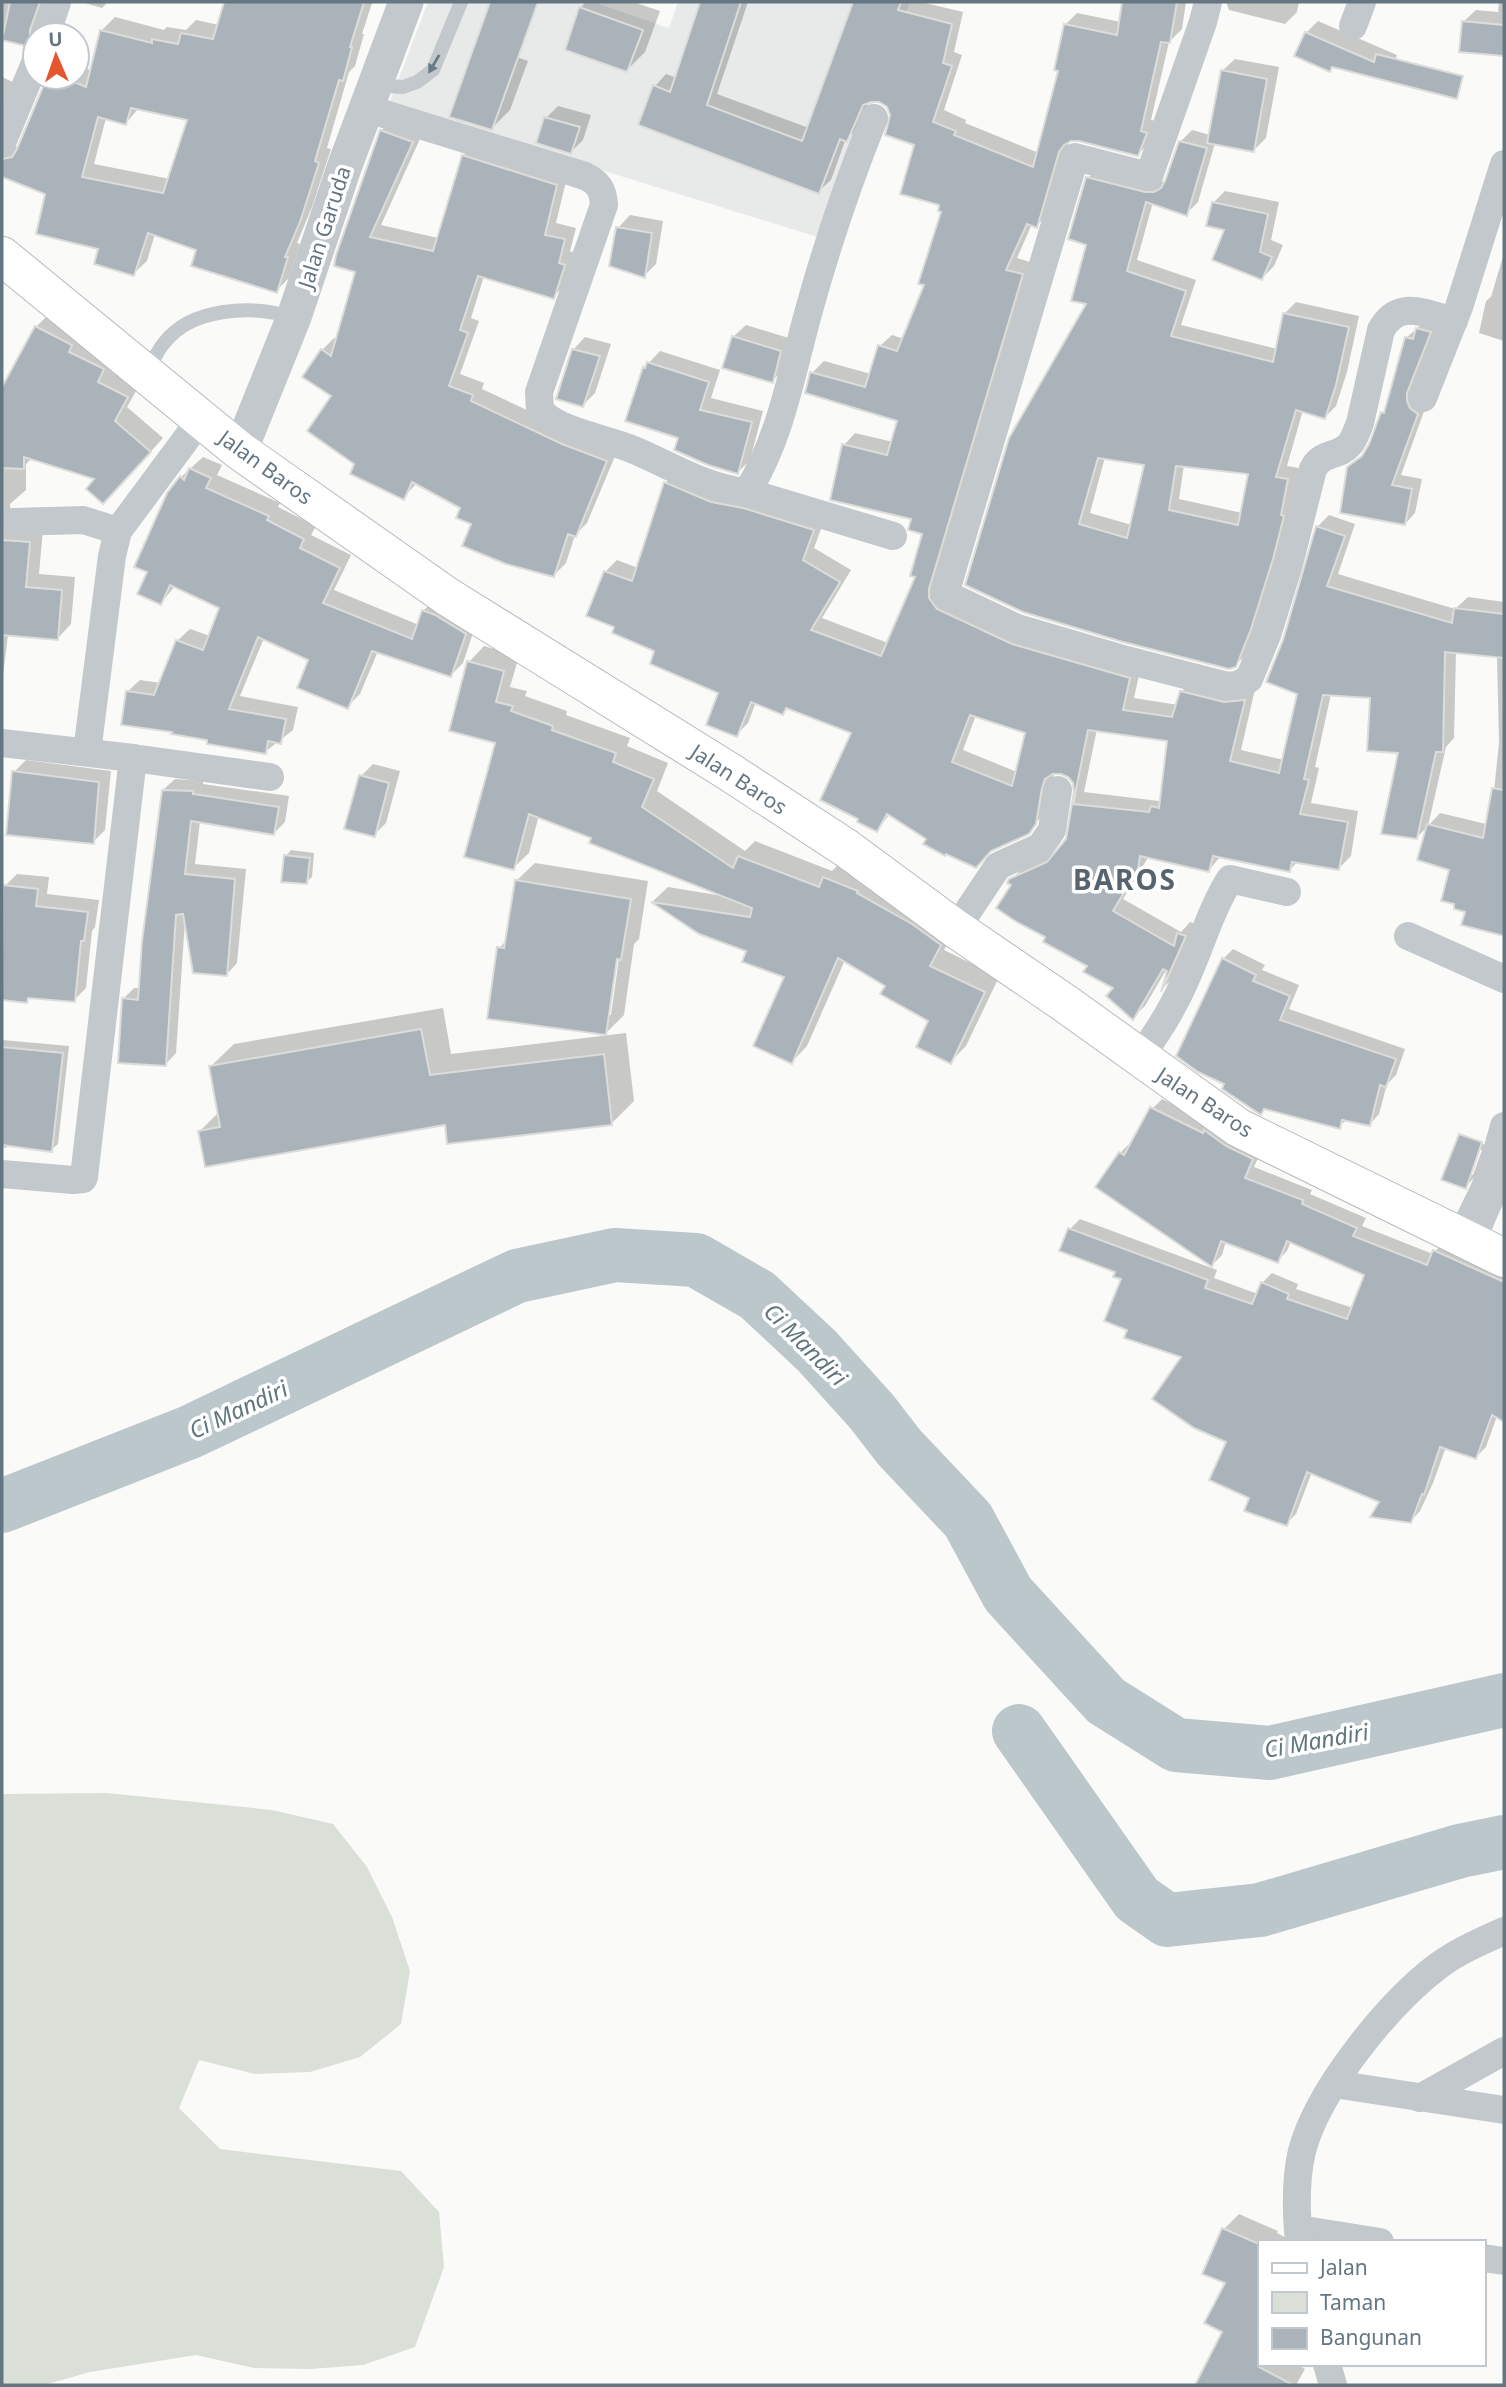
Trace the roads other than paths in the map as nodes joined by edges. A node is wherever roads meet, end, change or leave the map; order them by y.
1 (57, 2) edge
2 (406, 2) edge
3 (461, 2) edge
4 (1206, 12) edge
5 (51, 21) edge
6 (23, 91) edge
7 (370, 94) junction
8 (874, 118) dead end
9 (2, 143) edge
10 (1504, 164) edge
11 (2, 256) edge
12 (294, 317) junction
13 (1454, 321) junction
14 (146, 374) junction
15 (1423, 398) dead end
16 (201, 419) junction
17 (240, 451) junction
18 (747, 492) junction
19 (13, 522) dead end
20 (118, 531) junction
21 (893, 537) dead end
22 (2, 743) edge
23 (88, 752) junction
24 (133, 758) junction
25 (270, 777) dead end
26 (1058, 790) dead end
27 (1287, 892) dead end
28 (956, 929) junction
29 (1408, 936) dead end
30 (1504, 979) edge
31 (1139, 1058) junction
32 (1504, 1126) edge
33 (2, 1174) edge
34 (1504, 1184) edge
35 (1481, 1247) edge
36 (1504, 1930) edge
37 (1504, 2051) edge
38 (1334, 2084) junction
39 (1420, 2098) junction
40 (1504, 2109) edge
41 (1299, 2235) edge
42 (1357, 2240) edge
43 (1485, 2258) edge
44 (1504, 2261) edge
45 (1327, 2366) edge
46 (1332, 2385) edge

1 - 5 street
2 - 7 street, Jalan Garuda
3 -> 7 lane
4 - 13 street
6 - 9 street
7 - 12 street, Jalan Garuda
7 - 18 street
8 - 18 street
10 - 13 street
11 - 14 main road, Jalan Baros
12 - 14 lane
12 - 17 street, Jalan Garuda
13 - 15 street
14 - 16 main road, Jalan Baros
16 - 17 main road, Jalan Baros
16 - 20 street
17 - 28 main road, Jalan Baros
18 - 21 street
19 - 20 street
20 - 23 street
22 - 23 street
23 - 24 street
24 - 25 street
24 - 33 street
26 - 28 street
27 - 31 street
28 - 31 main road, Jalan Baros
29 - 30 street
31 - 35 main road, Jalan Baros
32 - 35 street
34 - 35 lane
36 - 38 street
37 - 39 street
38 - 39 street
38 - 41 street
39 - 40 street
41 - 42 street
43 - 44 street
45 - 46 street

